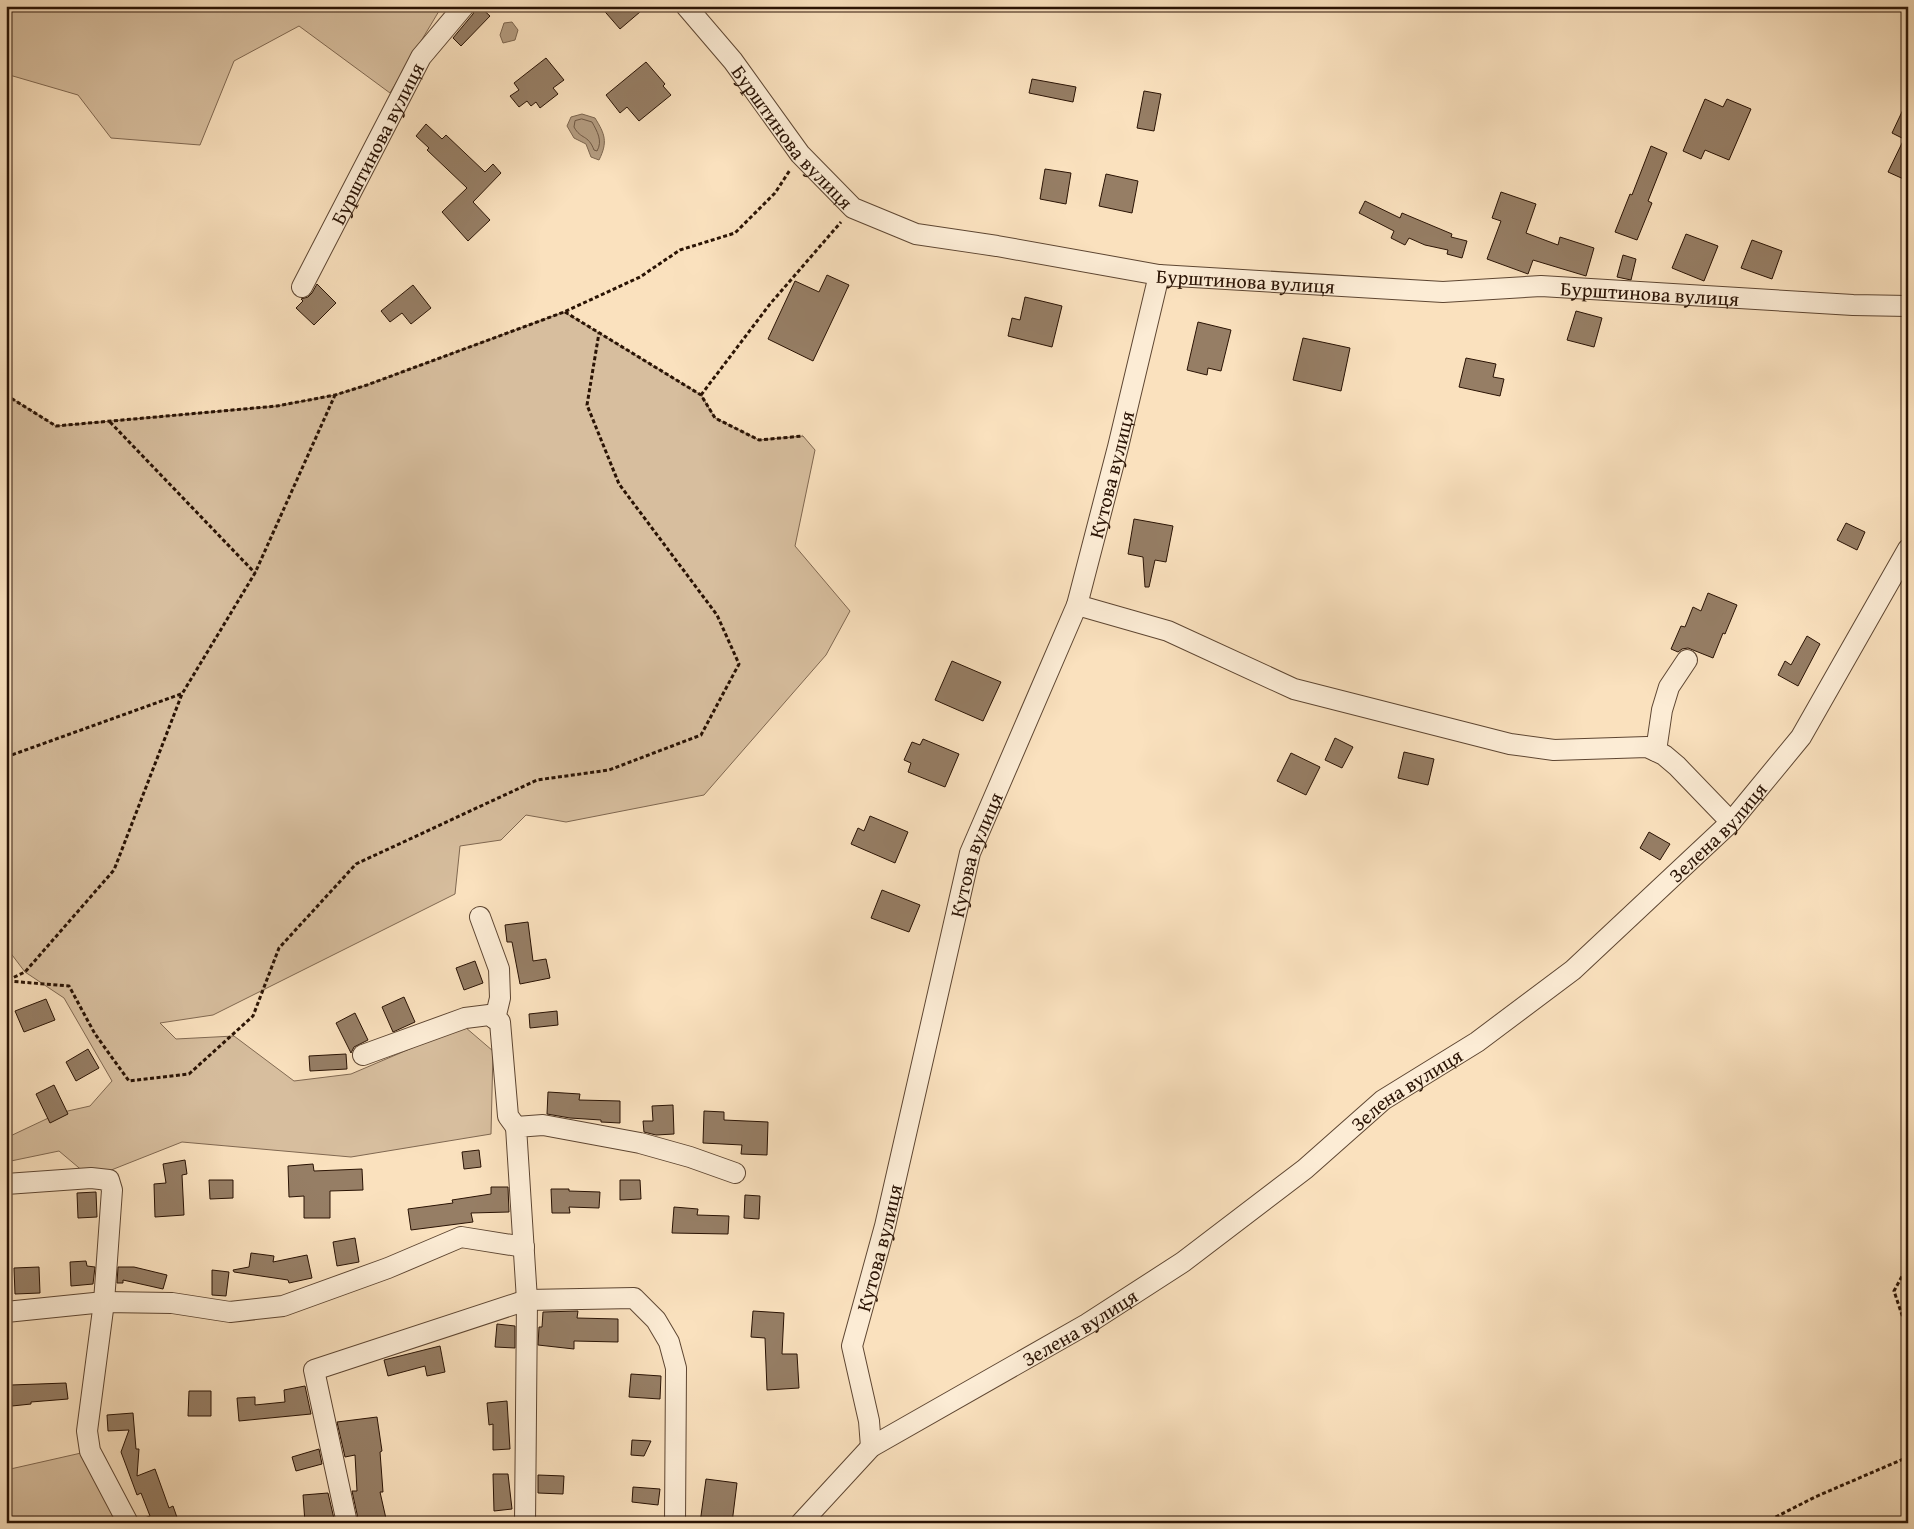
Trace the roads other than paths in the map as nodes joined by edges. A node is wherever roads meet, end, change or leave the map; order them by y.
1 (464, 6) edge
2 (686, 6) edge
3 (1159, 275) junction
4 (302, 287) dead end
5 (1908, 306) edge
6 (1908, 550) edge
7 (1077, 605) junction
8 (1688, 660) dead end
9 (1656, 751) junction
10 (1731, 822) junction
11 (480, 917) dead end
12 (495, 1019) junction
13 (363, 1055) dead end
14 (516, 1128) junction
15 (735, 1173) dead end
16 (6, 1184) edge
17 (524, 1247) junction
18 (527, 1300) junction
19 (104, 1302) junction
20 (6, 1312) edge
21 (871, 1447) junction
22 (128, 1523) edge
23 (347, 1523) edge
24 (525, 1523) edge
25 (675, 1523) edge
26 (801, 1523) edge

1 - 4 street, Бурштинова вулиця
2 - 3 street, Бурштинова вулиця
3 - 5 street, Бурштинова вулиця
3 - 7 street, Кутова вулиця
6 - 10 street, Зелена вулиця
7 - 9 street
7 - 21 street, Кутова вулиця
8 - 9 street
9 - 10 street
10 - 21 street, Зелена вулиця
11 - 12 street
12 - 13 street
12 - 14 street
14 - 15 street
14 - 17 street
16 - 19 street
17 - 18 street
17 - 19 street
18 - 23 street
18 - 24 street
18 - 25 street
19 - 20 street
19 - 22 street
21 - 26 street, Зелена вулиця

